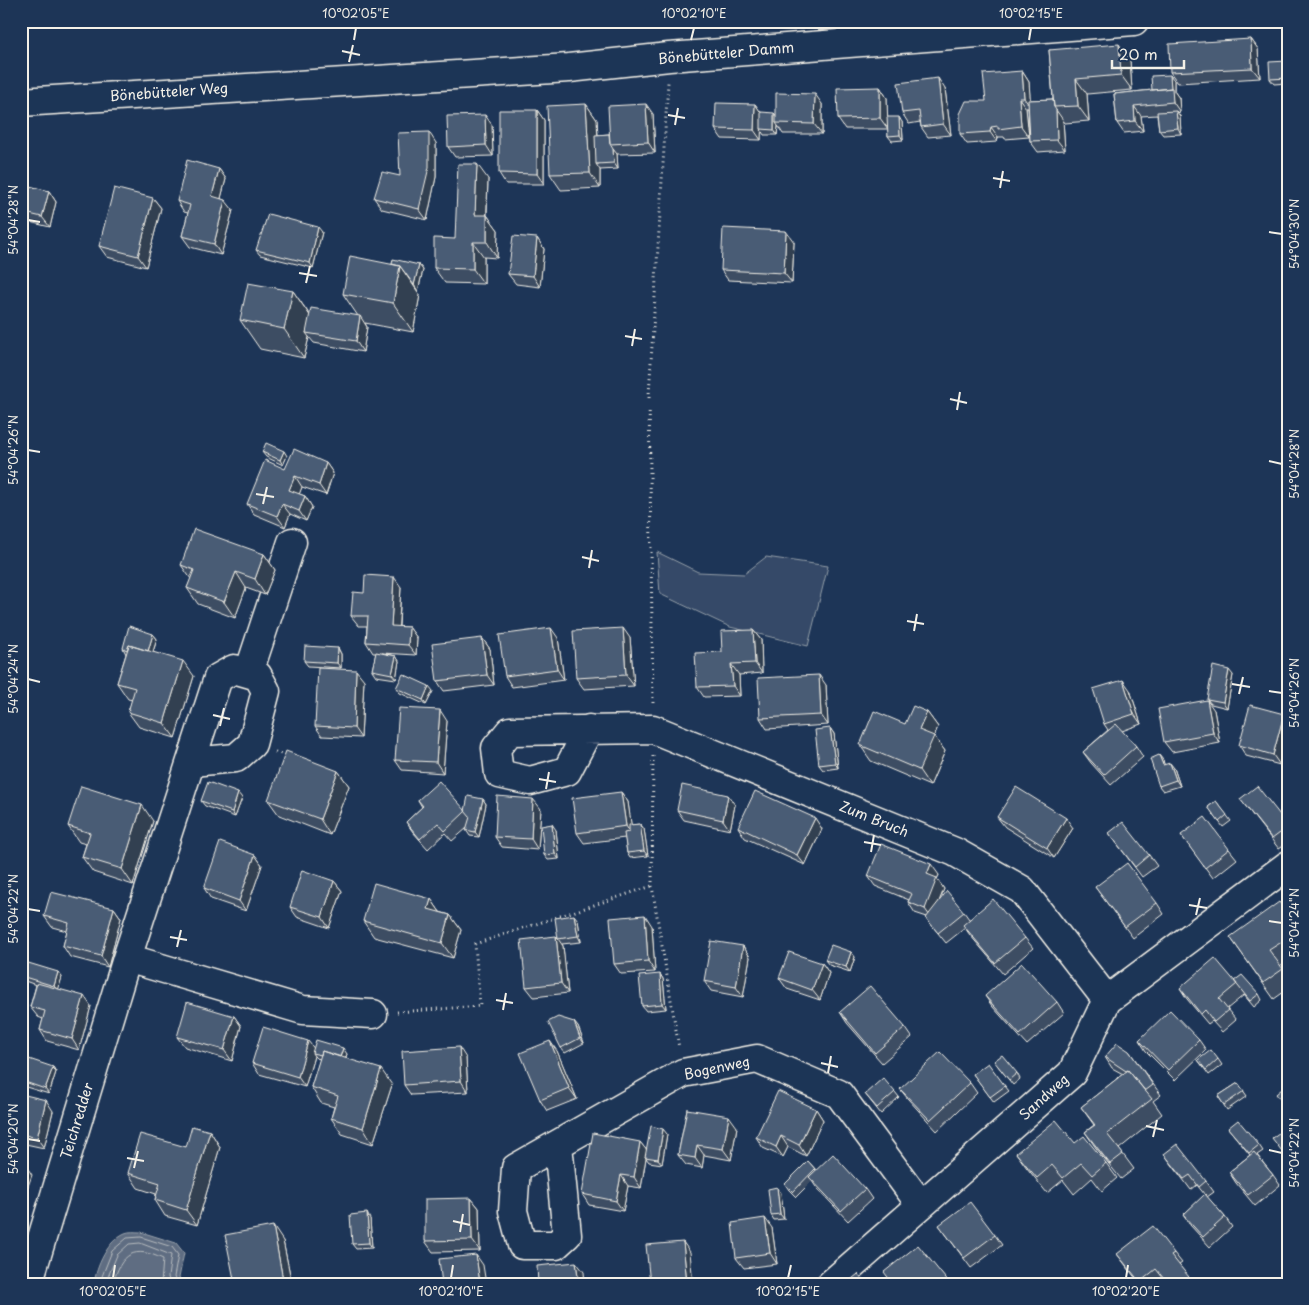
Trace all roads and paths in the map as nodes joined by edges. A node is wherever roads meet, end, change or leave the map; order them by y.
1 (1134, 21) edge
2 (669, 57) junction
3 (318, 82) joint
4 (21, 102) edge
5 (292, 542) dead end
6 (249, 672) junction
7 (589, 729) dead end
8 (653, 729) junction
9 (252, 744) junction
10 (289, 757) edge
11 (191, 762) junction
12 (1288, 865) edge
13 (652, 886) junction
14 (127, 958) junction
15 (1107, 1000) junction
16 (373, 1014) joint
17 (683, 1073) junction
18 (558, 1145) dead end
19 (921, 1205) junction
20 (28, 1284) edge
21 (831, 1284) edge

1 - 2 street, Bönebütteler Damm
2 - 3 street, Bönebütteler Damm
2 - 8 path
3 - 4 street, Bönebütteler Weg
5 - 6 street
6 - 9 street
6 - 11 street, Teichredder
7 - 8 street, Zum Bruch
8 - 13 path
8 - 15 street, Zum Bruch
9 - 10 path
9 - 11 street
11 - 14 street, Teichredder
12 - 15 street, Sandweg
13 - 16 path
13 - 17 path
14 - 16 street
14 - 20 street, Teichredder
15 - 19 street, Sandweg
17 - 18 street, Bogenweg
17 - 19 street, Bogenweg
19 - 21 street, Sandweg

